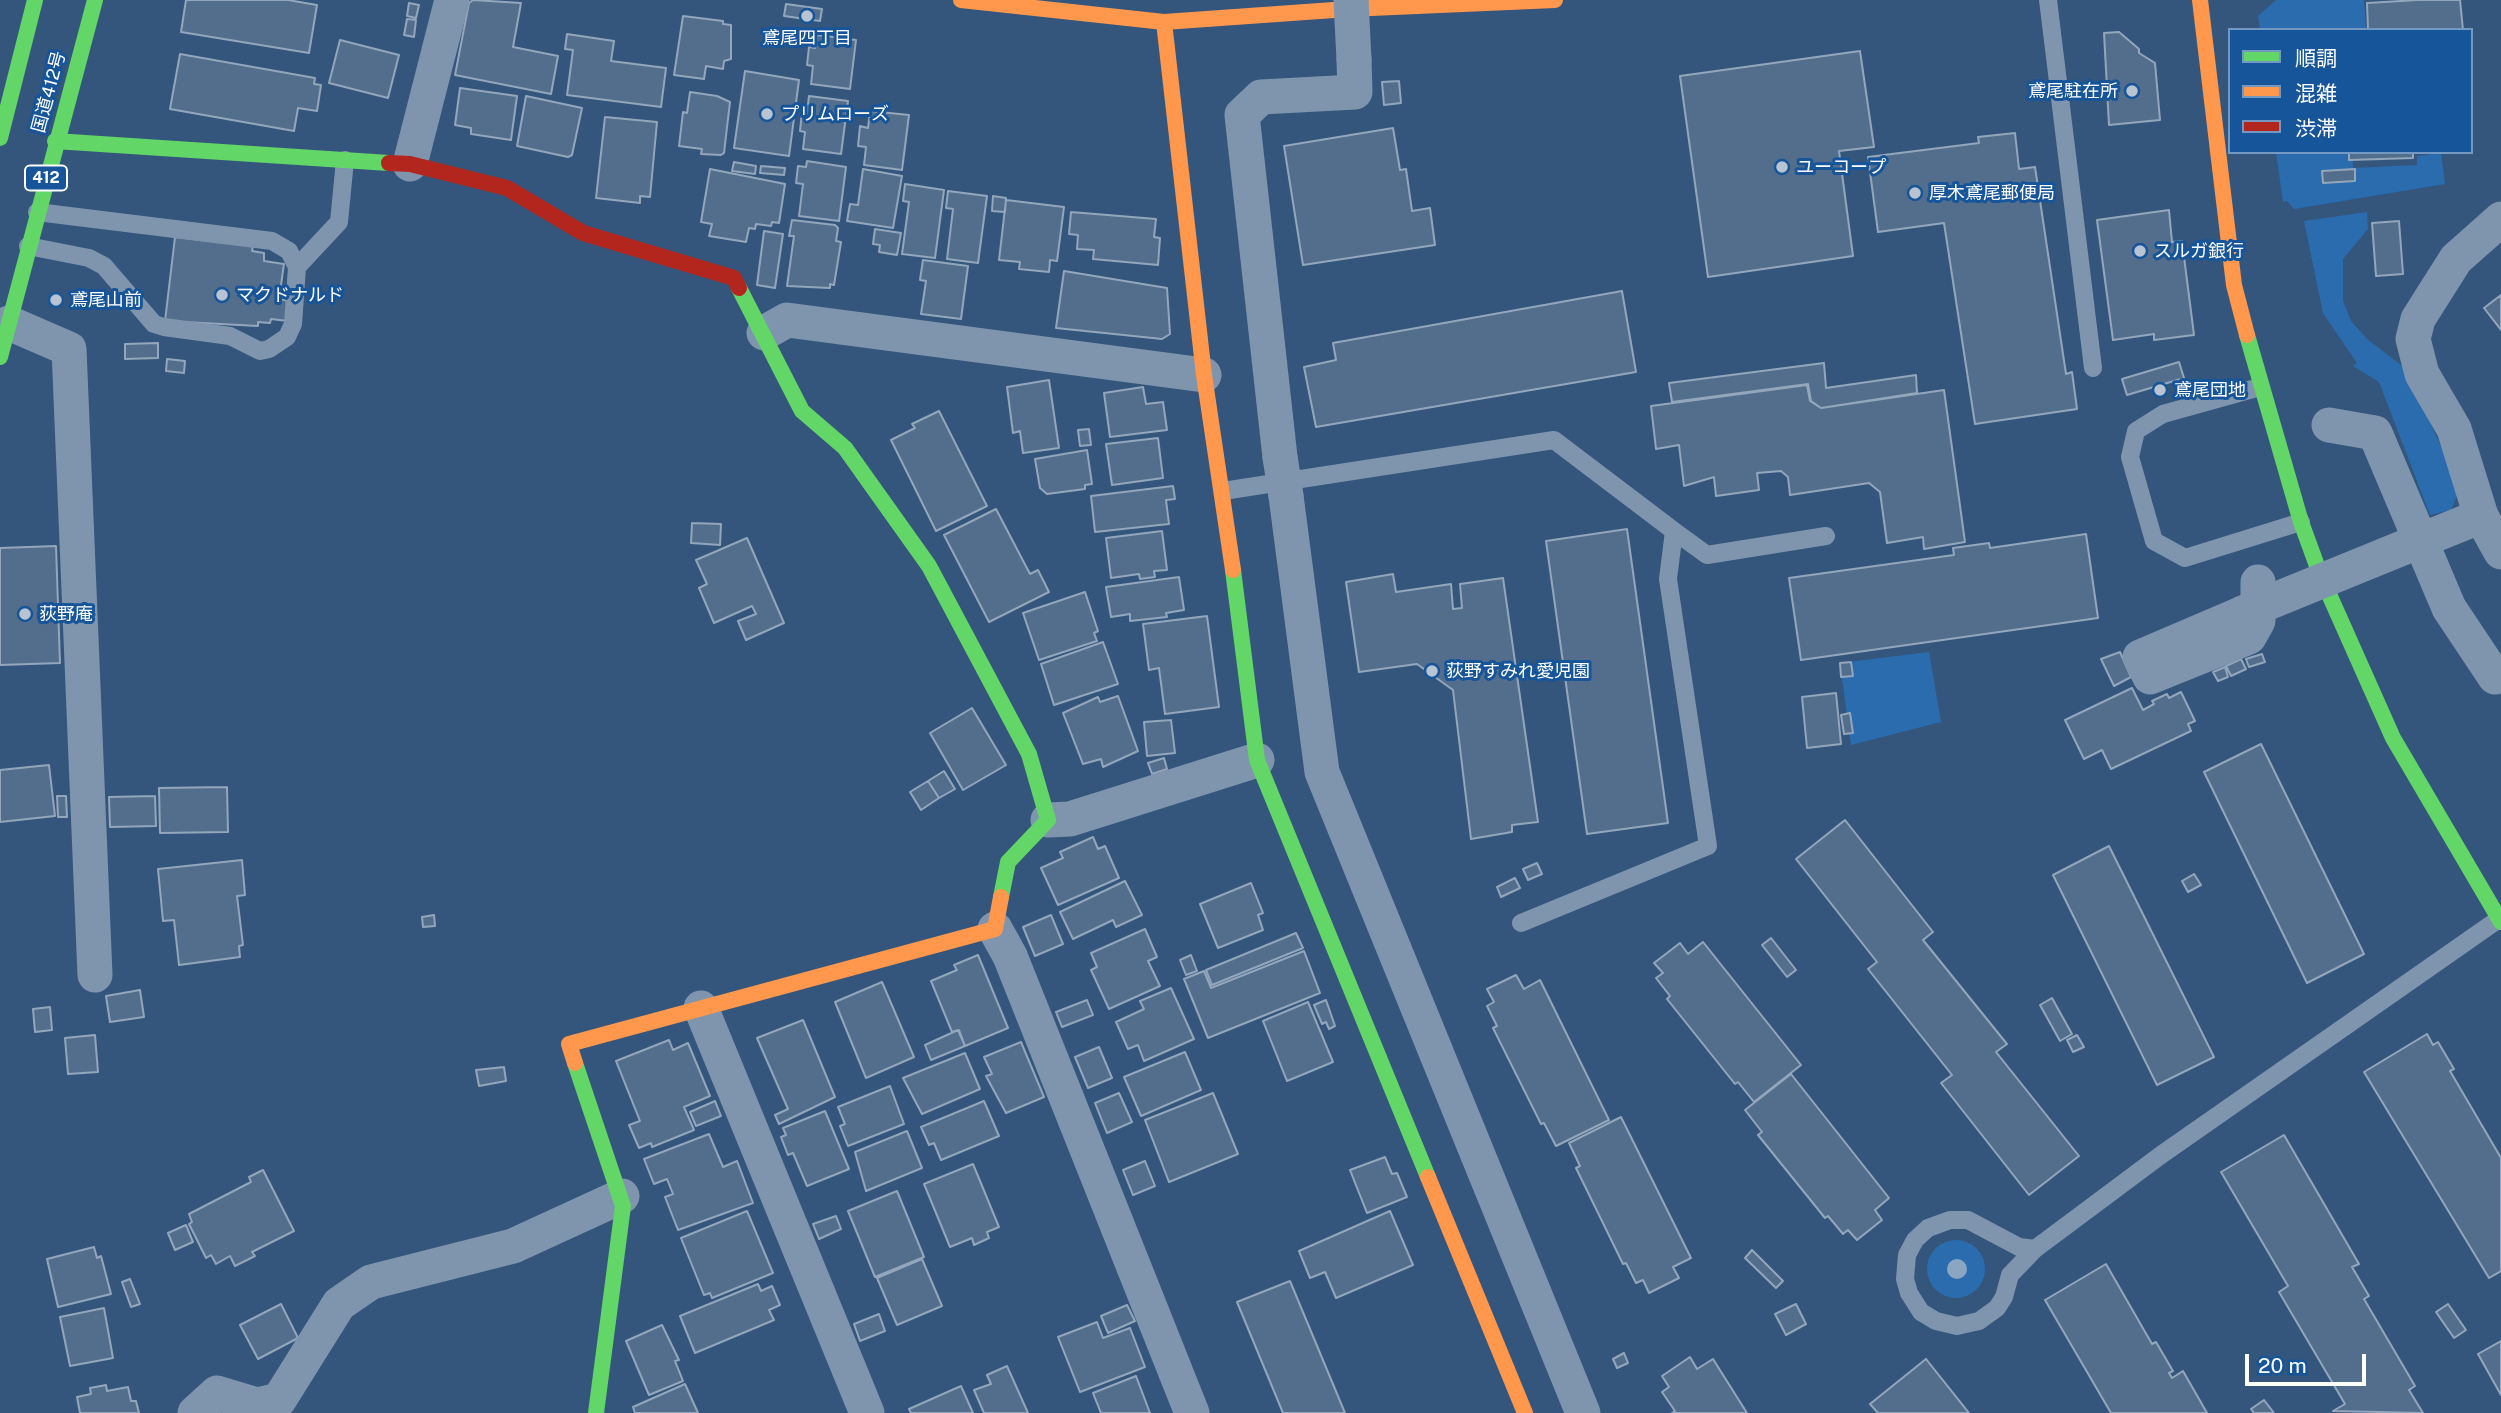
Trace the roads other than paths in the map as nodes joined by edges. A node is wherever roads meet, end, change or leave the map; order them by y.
1 (35, 0) edge
2 (95, 0) edge
3 (452, 0) edge
4 (961, 0) edge
5 (1555, 0) edge
6 (2048, 0) edge
7 (2200, 0) edge
8 (1520, 1) edge
9 (1333, 4) edge
10 (1165, 11) edge
11 (0, 138) edge
12 (55, 141) junction
13 (345, 160) junction
14 (411, 164) junction
15 (37, 212) junction
16 (2501, 219) edge
17 (28, 246) junction
18 (297, 267) junction
19 (9, 323) junction
20 (764, 334) junction
21 (0, 358) edge
22 (2093, 368) dead end
23 (1204, 375) junction
24 (2260, 387) junction
25 (2329, 425) dead end
26 (1223, 491) junction
27 (2480, 516) junction
28 (2301, 522) junction
29 (1674, 531) junction
30 (1826, 536) dead end
31 (2501, 552) edge
32 (2250, 598) dead end
33 (2501, 674) edge
34 (1257, 760) junction
35 (1048, 820) junction
36 (2500, 920) edge
37 (1521, 923) dead end
38 (995, 929) junction
39 (95, 975) dead end
40 (701, 1008) junction
41 (622, 1196) junction
42 (1994, 1235) junction
43 (2035, 1249) junction
44 (2010, 1275) junction
45 (195, 1413) edge
46 (596, 1413) edge
47 (867, 1413) edge
48 (1192, 1413) edge
49 (1525, 1413) edge
50 (1583, 1413) edge

1 - 11 main road, 国道412号
2 - 12 main road, 国道412号 / 412
3 - 14 street
4 - 10 main road
5 - 8 main road
6 - 22 lane
7 - 24 main road
8 - 9 main road
9 - 10 main road
9 - 50 street, bridge
10 - 23 main road
12 - 13 main road
12 - 15 main road, 国道412号 / 412
13 - 14 main road
13 - 18 lane
14 - 20 main road
15 - 17 main road, 国道412号 / 412
15 - 18 lane
16 - 27 street
17 - 18 lane
17 - 19 main road, 国道412号 / 412
19 - 21 main road, 国道412号 / 412
19 - 39 street
20 - 23 street
20 - 35 main road
23 - 26 main road
24 - 28 main road
24 - 28 lane
25 - 33 street
26 - 29 lane
26 - 34 main road
27 - 31 street
27 - 32 street, bridge
28 - 36 main road
29 - 30 lane
29 - 37 lane
34 - 35 street
34 - 49 main road
35 - 38 main road
36 - 43 lane
38 - 40 main road
38 - 48 street
40 - 41 main road
40 - 47 street
41 - 45 street
41 - 46 main road
42 - 43 lane
42 - 44 lane
42 - 44 lane
43 - 44 lane

